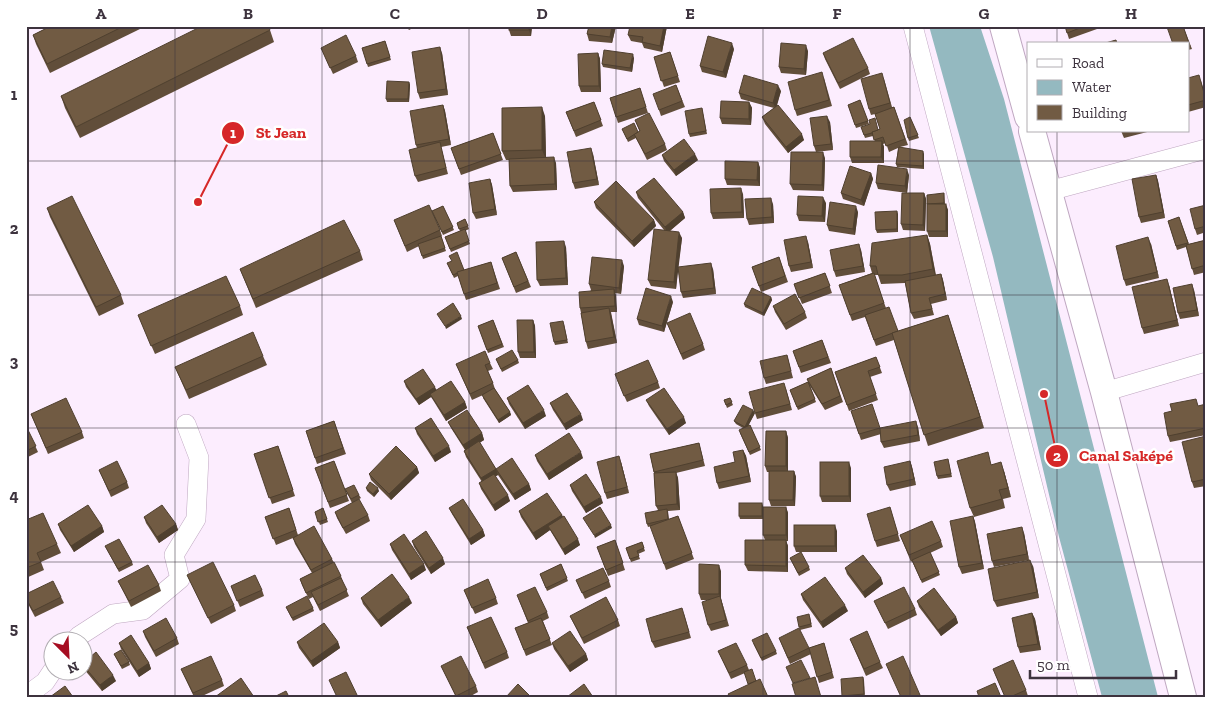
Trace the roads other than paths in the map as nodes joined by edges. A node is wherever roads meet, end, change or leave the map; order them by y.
1 (913, 26) edge
2 (1003, 26) edge
3 (1027, 113) edge
4 (1032, 132) edge
5 (1206, 149) edge
6 (1049, 191) junction
7 (1206, 362) edge
8 (1104, 392) junction
9 (186, 424) dead end
10 (88, 630) edge
11 (46, 680) edge
12 (26, 696) edge
13 (1088, 697) edge
14 (1183, 697) edge

1 - 13 street
2 - 3 street
4 - 6 street
5 - 6 street
6 - 8 street
7 - 8 street
8 - 14 street
9 - 10 street
11 - 12 street

